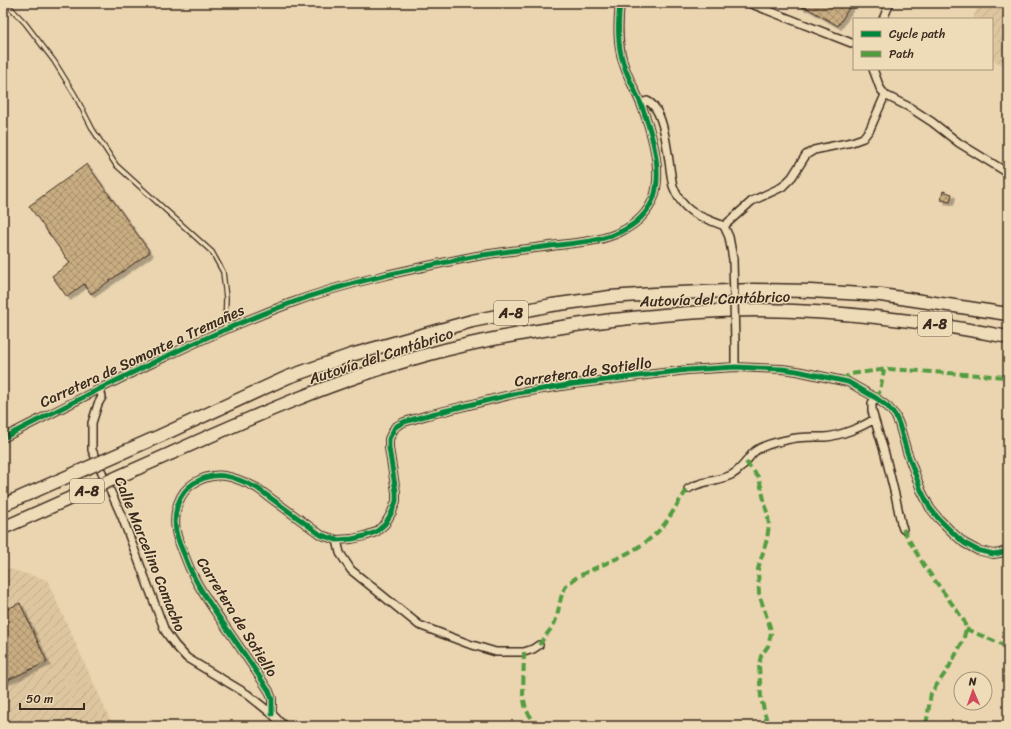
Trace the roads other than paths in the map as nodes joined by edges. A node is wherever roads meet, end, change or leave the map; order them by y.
1 (6, 3) edge
2 (620, 3) edge
3 (750, 3) edge
4 (890, 3) edge
5 (884, 18) edge
6 (853, 44) edge
7 (873, 70) edge
8 (884, 95) junction
9 (641, 104) junction
10 (1008, 173) edge
11 (724, 226) junction
12 (881, 294) junction
13 (1008, 306) edge
14 (1008, 314) edge
15 (225, 329) junction
16 (1008, 337) edge
17 (735, 367) junction
18 (100, 389) junction
19 (876, 398) junction
20 (874, 419) junction
21 (3, 438) edge
22 (688, 490) dead end
23 (3, 505) edge
24 (3, 528) edge
25 (903, 529) dead end
26 (337, 540) junction
27 (1008, 550) edge
28 (540, 644) dead end
29 (272, 714) junction
30 (284, 726) edge

1 - 15 lane
2 - 9 street, Carretera de Somonte a Tremañes
3 - 6 street
4 - 5 street
7 - 8 street
8 - 10 street
8 - 11 street
9 - 11 street
9 - 15 street, Carretera de Somonte a Tremañes
11 - 17 street, bridge
12 - 13 highway
12 - 14 highway, Autovía del Cantábrico / A-8
12 - 23 highway, Autovía del Cantábrico / A-8, bridge
15 - 18 street, Carretera de Somonte a Tremañes
16 - 24 highway, Autovía del Cantábrico / A-8, bridge
17 - 19 street, Carretera de Sotiello
17 - 26 street, Carretera de Sotiello
18 - 21 street, Carretera de Somonte a Tremañes
18 - 29 street, Calle Marcelino Camacho
19 - 20 street
19 - 27 street, Carretera de Sotiello
20 - 22 street
20 - 25 street
26 - 28 street
26 - 29 street, Carretera de Sotiello
29 - 30 street, Calle Marcelino Camacho

